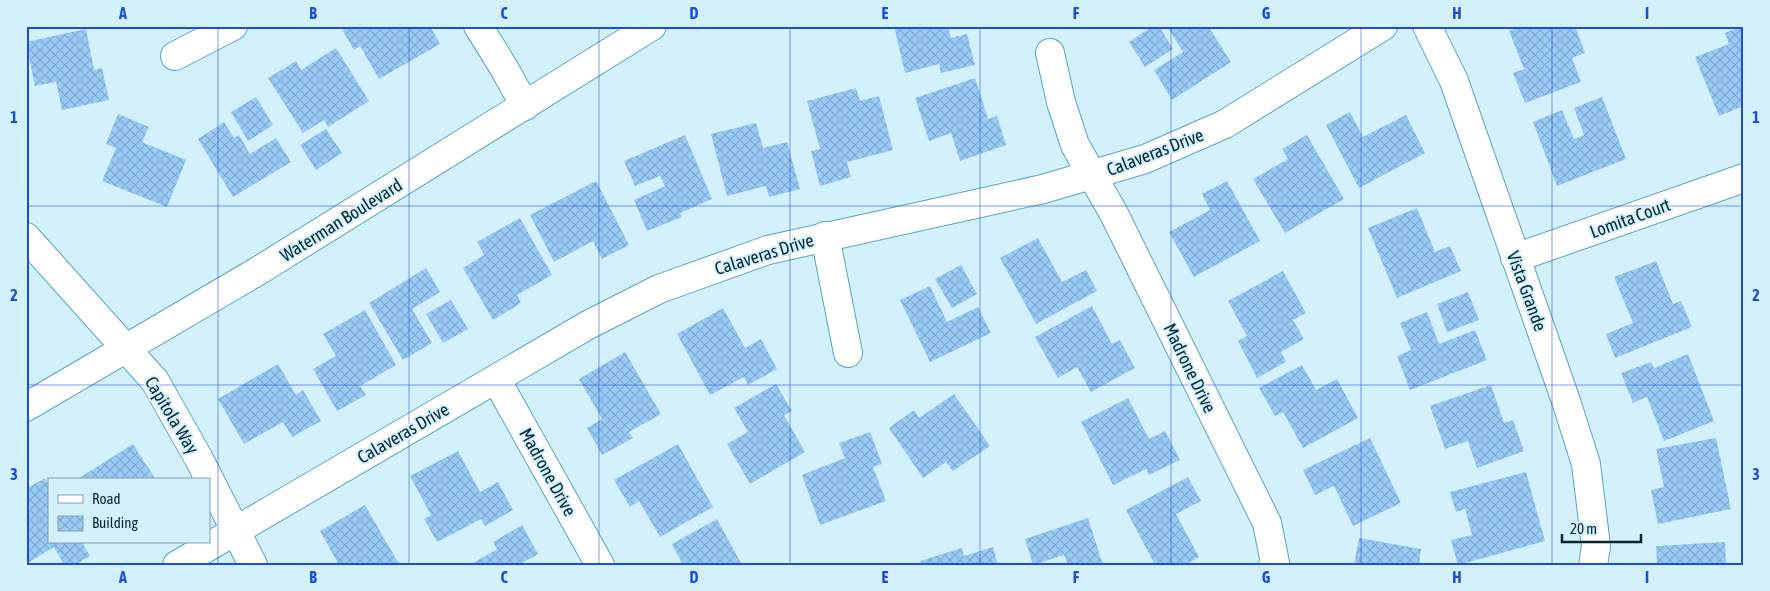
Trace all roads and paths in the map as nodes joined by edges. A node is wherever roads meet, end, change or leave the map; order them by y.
1 (233, 26) edge
2 (478, 26) edge
3 (652, 26) edge
4 (1383, 26) edge
5 (1427, 26) edge
6 (1050, 53) dead end
7 (175, 56) dead end
8 (525, 106) junction
9 (1092, 176) junction
10 (1744, 178) edge
11 (825, 236) junction
12 (26, 237) edge
13 (1515, 258) junction
14 (126, 348) junction
15 (848, 353) dead end
16 (496, 379) junction
17 (26, 407) edge
18 (208, 478) edge
19 (210, 481) edge
20 (235, 531) junction
21 (177, 565) edge
22 (253, 565) edge
23 (600, 565) edge
24 (1273, 565) edge
25 (1594, 565) edge

1 - 7 street
2 - 8 street
3 - 8 street, Waterman Boulevard
4 - 9 street, Calaveras Drive
5 - 13 street, Vista Grande
6 - 9 street, Madrone Drive
8 - 14 street, Waterman Boulevard
9 - 11 street, Calaveras Drive
9 - 24 street, Madrone Drive
10 - 13 street, Lomita Court
11 - 15 street
11 - 16 street, Calaveras Drive
12 - 14 street, Capitola Way
13 - 25 street, Vista Grande
14 - 17 street, Waterman Boulevard
14 - 18 street, Capitola Way
16 - 20 street, Calaveras Drive
16 - 23 street, Madrone Drive
19 - 20 street, Capitola Way
20 - 21 street, Calaveras Drive
20 - 22 street, Capitola Way

